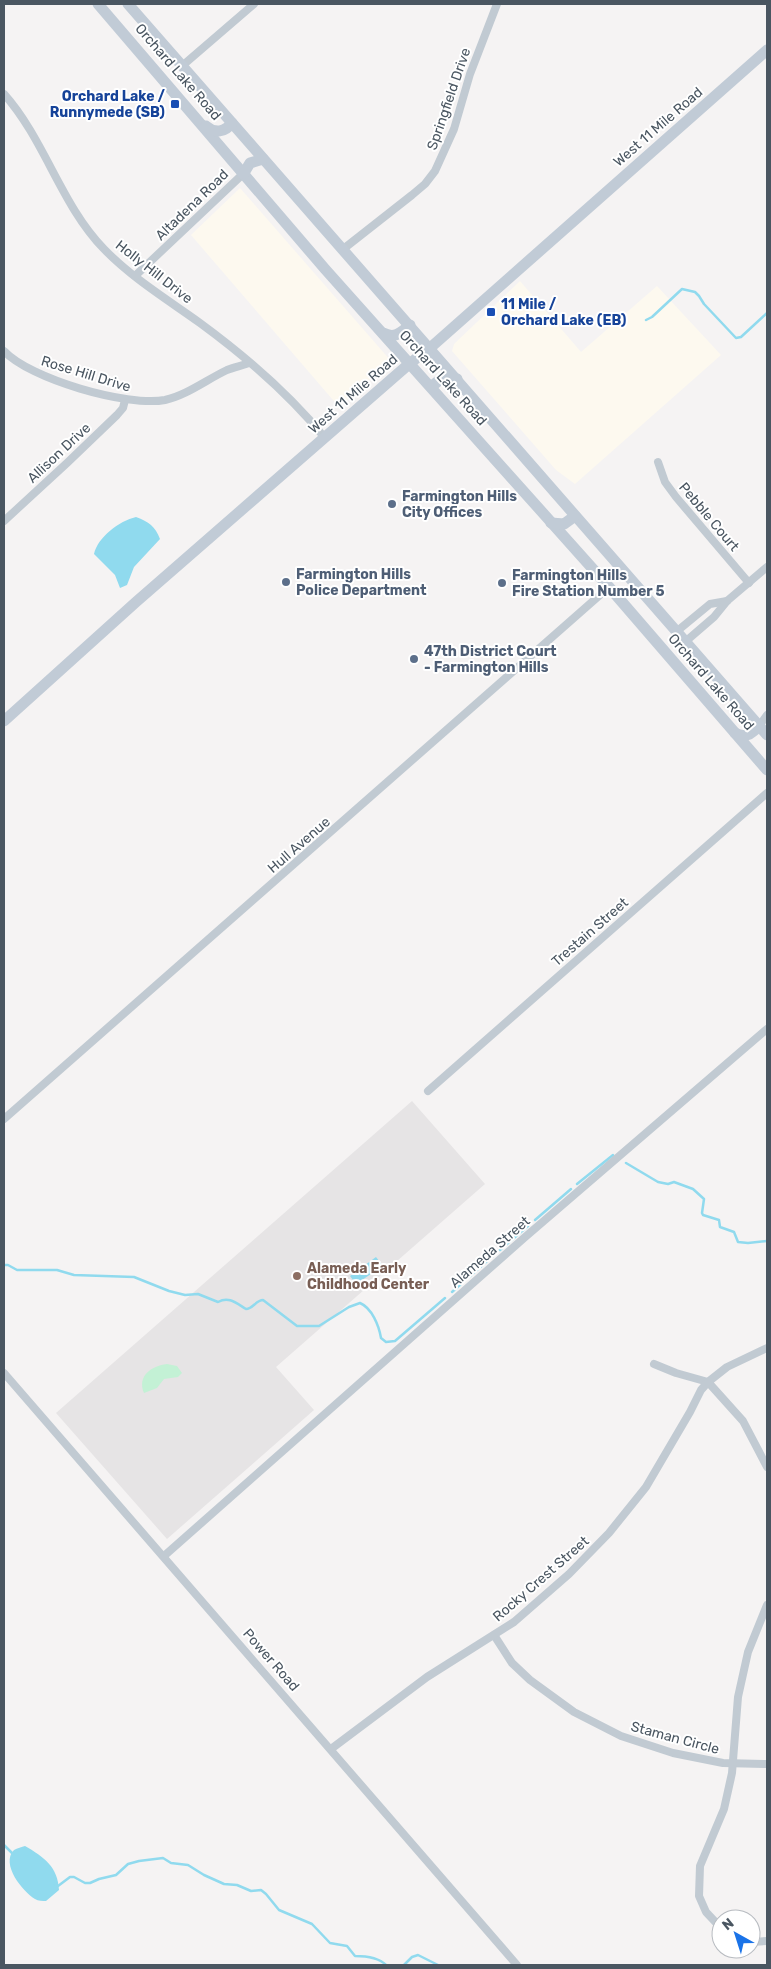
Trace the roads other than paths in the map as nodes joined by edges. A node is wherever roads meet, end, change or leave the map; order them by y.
1 (98, 4) edge
2 (128, 4) edge
3 (254, 4) edge
4 (498, 4) edge
5 (767, 50) edge
6 (182, 66) junction
7 (4, 94) edge
8 (232, 123) junction
9 (204, 125) junction
10 (263, 159) junction
11 (244, 173) junction
12 (342, 250) junction
13 (135, 276) junction
14 (410, 325) junction
15 (383, 333) junction
16 (430, 348) junction
17 (4, 351) edge
18 (249, 363) junction
19 (410, 364) junction
20 (457, 379) junction
21 (432, 387) junction
22 (125, 400) junction
23 (325, 438) junction
24 (658, 462) dead end
25 (575, 516) junction
26 (4, 521) edge
27 (551, 523) junction
28 (590, 532) junction
29 (572, 547) junction
30 (767, 567) edge
31 (749, 583) junction
32 (609, 587) junction
33 (727, 601) junction
34 (676, 632) junction
35 (688, 646) junction
36 (767, 715) edge
37 (4, 721) edge
38 (759, 726) junction
39 (735, 733) junction
40 (767, 735) edge
41 (767, 770) edge
42 (767, 793) edge
43 (767, 1029) edge
44 (428, 1091) dead end
45 (4, 1119) edge
46 (767, 1348) edge
47 (654, 1364) dead end
48 (4, 1373) edge
49 (708, 1382) junction
50 (767, 1467) edge
51 (164, 1556) junction
52 (767, 1606) edge
53 (494, 1636) junction
54 (331, 1749) junction
55 (734, 1762) junction
56 (767, 1764) edge
57 (711, 1917) edge
58 (517, 1965) edge

1 - 9 main road, Orchard Lake Road
2 - 6 main road, Orchard Lake Road
3 - 6 street
4 - 12 street, Springfield Drive
5 - 16 main road, West 11 Mile Road
6 - 8 main road, Orchard Lake Road
7 - 13 street, Holly Hill Drive
8 - 9 main road
8 - 10 main road, Orchard Lake Road
9 - 11 main road, Orchard Lake Road
10 - 11 main road
10 - 12 main road, Orchard Lake Road
11 - 13 street, Altadena Road
11 - 15 main road, Orchard Lake Road
12 - 14 main road, Orchard Lake Road
13 - 18 street, Holly Hill Drive
14 - 15 main road
14 - 16 main road, Orchard Lake Road
15 - 19 main road, Orchard Lake Road
16 - 19 main road, West 11 Mile Road
16 - 20 main road, Orchard Lake Road
17 - 22 street, Rose Hill Drive
18 - 22 street, Rose Hill Drive
18 - 23 street, Holly Hill Drive
19 - 21 main road, Orchard Lake Road
19 - 23 main road, West 11 Mile Road
20 - 21 main road
20 - 25 main road, Orchard Lake Road
21 - 27 main road, Orchard Lake Road
22 - 26 street, Allison Drive
23 - 37 main road, West 11 Mile Road
24 - 31 street, Pebble Court
25 - 27 main road
25 - 28 main road, Orchard Lake Road
27 - 29 main road, Orchard Lake Road
28 - 29 main road
28 - 34 main road, Orchard Lake Road
29 - 32 main road, Orchard Lake Road
30 - 31 street
31 - 33 street
32 - 35 main road
32 - 39 main road, Orchard Lake Road
32 - 45 street, Hull Avenue
33 - 34 street
33 - 35 street
34 - 35 main road, Orchard Lake Road
35 - 38 main road, Orchard Lake Road
36 - 38 street
38 - 39 main road
38 - 40 main road, Orchard Lake Road
39 - 41 main road, Orchard Lake Road
42 - 44 street, Trestain Street
43 - 51 street, Alameda Street
46 - 49 street, Rocky Crest Street
47 - 49 street
48 - 51 street, Power Road
49 - 50 street
49 - 53 street, Rocky Crest Street
51 - 54 street, Power Road
52 - 55 street
53 - 54 street, Rocky Crest Street
53 - 55 street, Staman Circle
54 - 58 street, Power Road
55 - 56 street, Staman Circle
55 - 57 street

